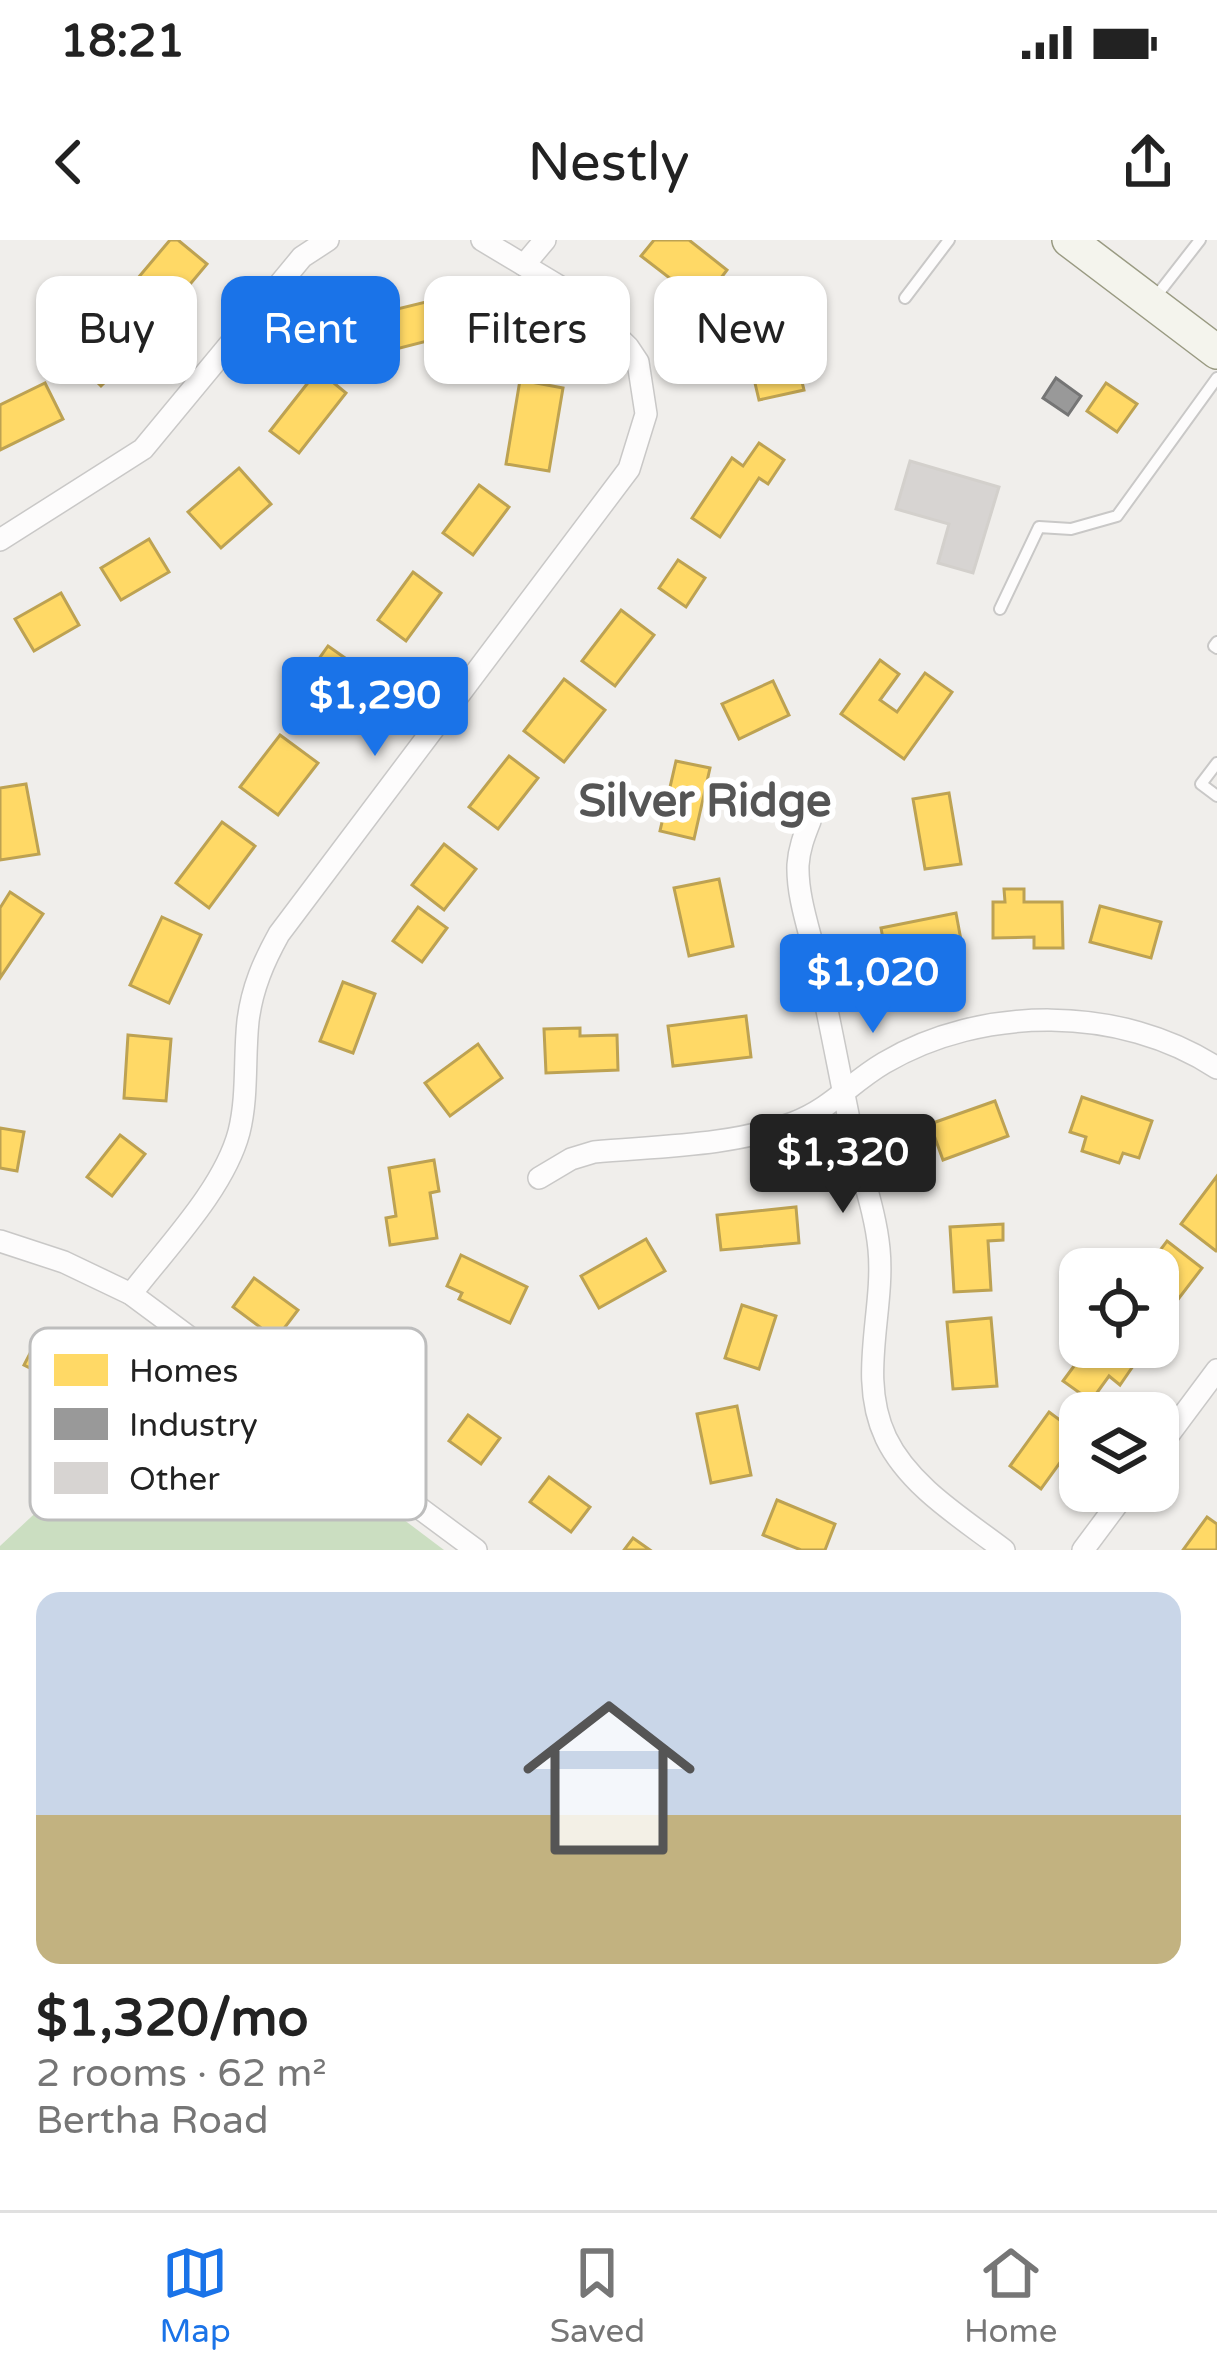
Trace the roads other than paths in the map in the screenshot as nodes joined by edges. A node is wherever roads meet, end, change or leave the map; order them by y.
1 (328, 240) edge
2 (482, 240) edge
3 (545, 240) edge
4 (949, 240) edge
5 (1069, 240) edge
6 (1200, 240) edge
7 (524, 265) junction
8 (905, 298) dead end
9 (1151, 302) junction
10 (1217, 352) edge
11 (1217, 378) edge
12 (0, 541) edge
13 (1000, 609) dead end
14 (1217, 763) edge
15 (1217, 796) edge
16 (810, 821) dead end
17 (1217, 1068) edge
18 (845, 1092) junction
19 (539, 1178) dead end
20 (0, 1241) edge
21 (131, 1294) junction
22 (177, 1328) edge
23 (1217, 1370) edge
24 (1179, 1421) edge
25 (1111, 1512) edge
26 (426, 1513) edge
27 (476, 1550) edge
28 (1004, 1550) edge
29 (1083, 1550) edge

1 - 12 street
2 - 7 street
3 - 7 street
4 - 8 lane
5 - 9 main road
6 - 9 lane
7 - 21 street
9 - 10 main road
11 - 13 lane
14 - 15 lane
16 - 18 street
17 - 18 street
18 - 19 street
18 - 28 street
20 - 21 street
21 - 22 street
23 - 24 street
25 - 29 street
26 - 27 street

